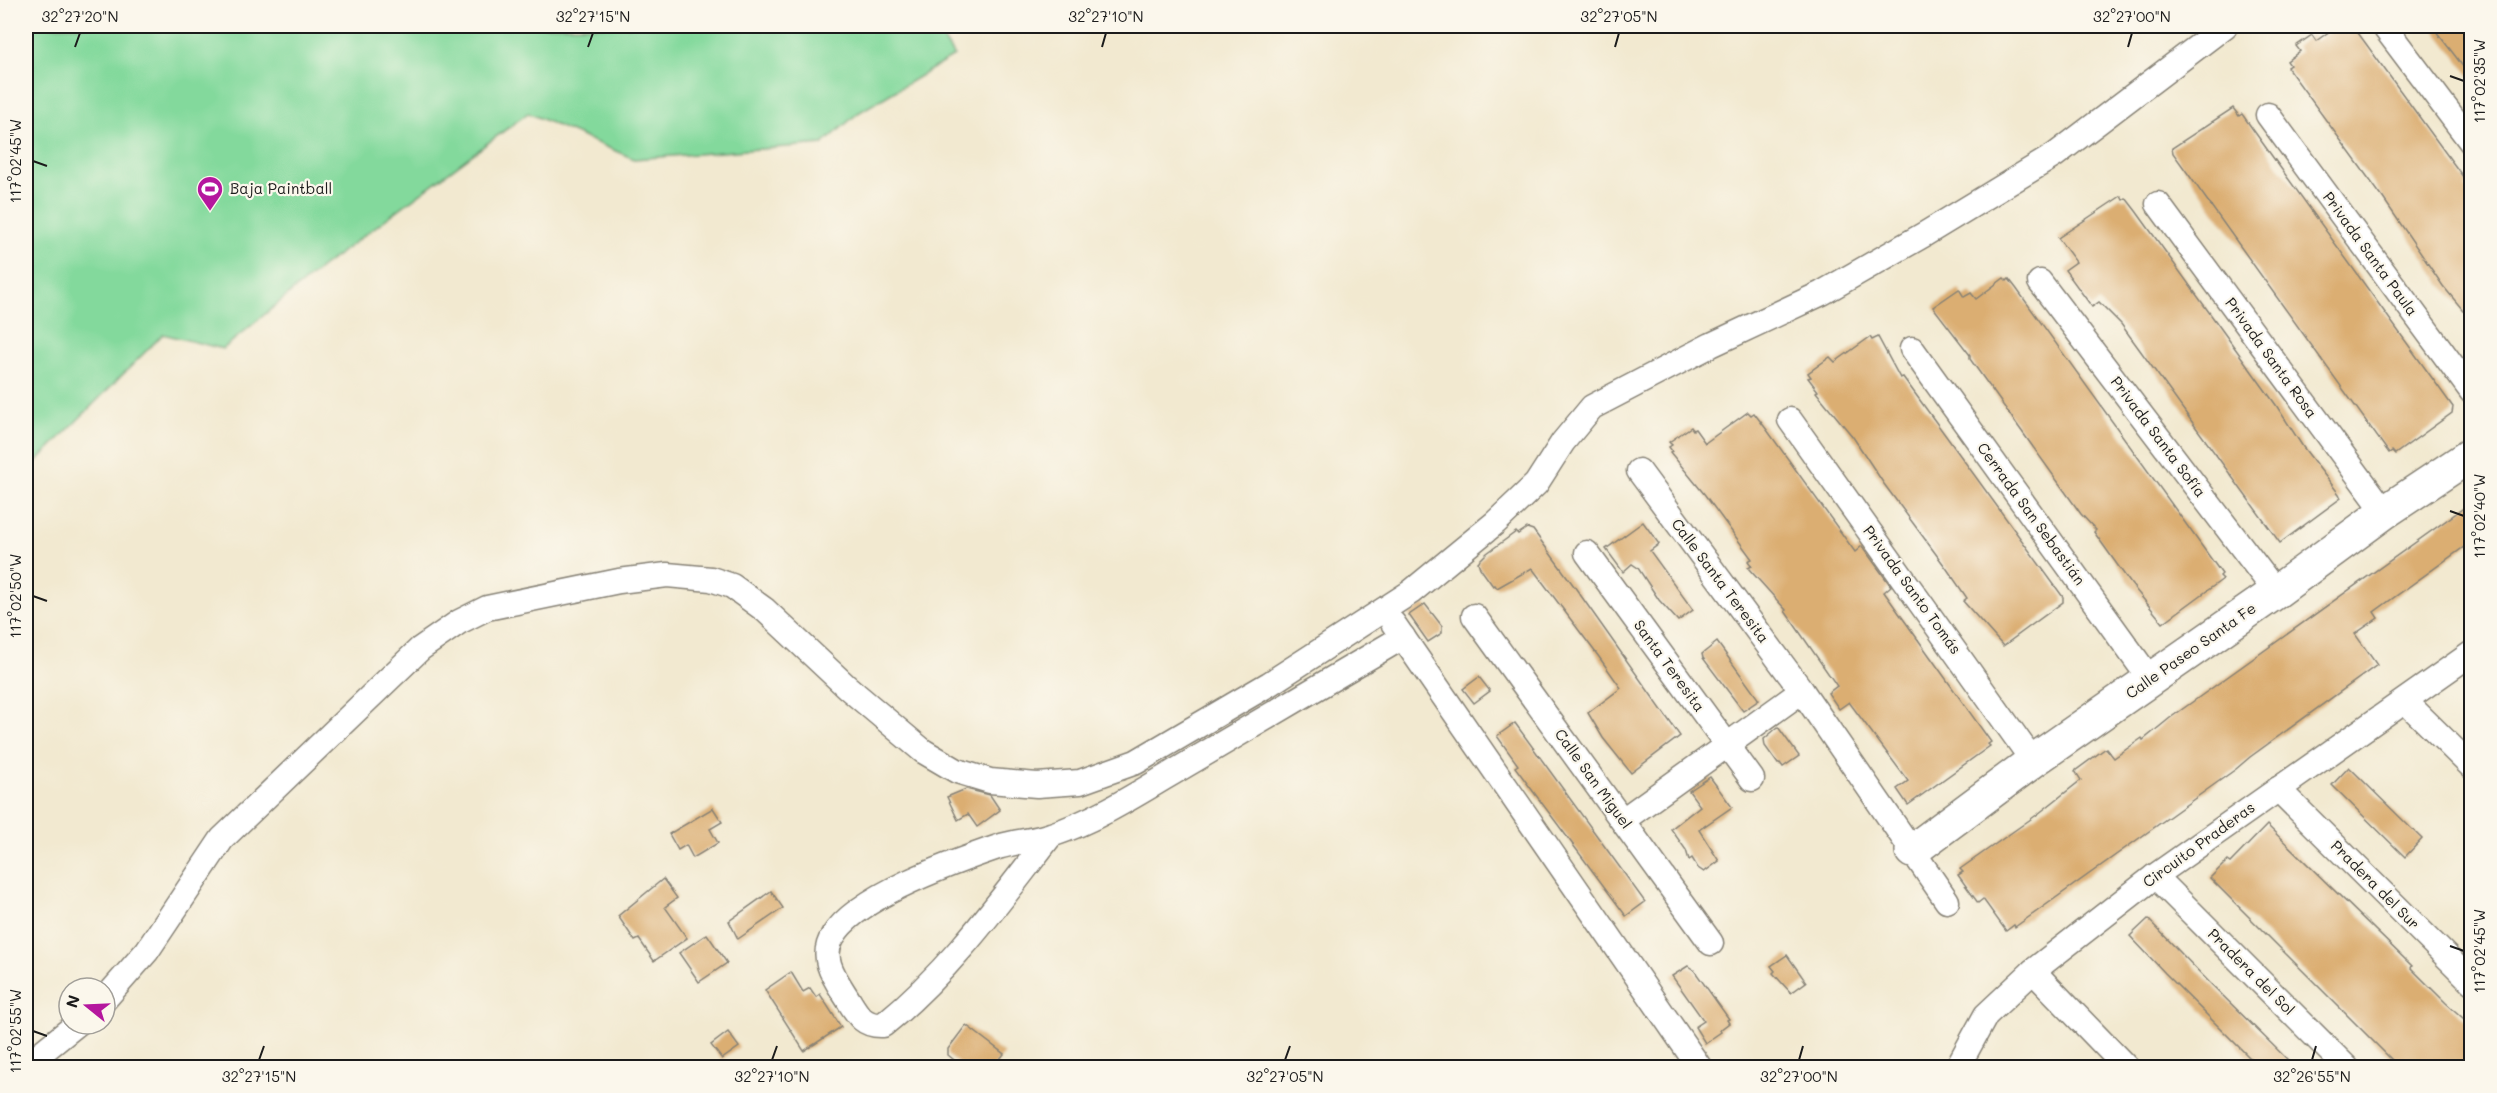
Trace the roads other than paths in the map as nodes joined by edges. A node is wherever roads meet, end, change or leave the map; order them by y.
1 (2225, 26) edge
2 (2386, 30) dead end
3 (2268, 115) dead end
4 (2472, 143) edge
5 (2158, 204) dead end
6 (2040, 282) dead end
7 (1912, 349) dead end
8 (2472, 392) edge
9 (1790, 420) dead end
10 (2472, 454) edge
11 (1639, 471) dead end
12 (2385, 512) junction
13 (1587, 553) dead end
14 (2276, 592) junction
15 (1384, 609) junction
16 (1474, 616) dead end
17 (1403, 637) junction
18 (2472, 653) edge
19 (2151, 679) junction
20 (1802, 691) junction
21 (2405, 701) junction
22 (1726, 745) junction
23 (2033, 761) junction
24 (2472, 767) edge
25 (1752, 779) dead end
26 (2277, 789) junction
27 (1623, 820) junction
28 (1051, 835) junction
29 (1912, 851) junction
30 (2155, 876) junction
31 (1947, 901) dead end
32 (1711, 943) dead end
33 (2033, 971) junction
34 (2472, 982) edge
35 (117, 985) edge
36 (62, 1036) edge
37 (26, 1065) edge
38 (1700, 1068) edge
39 (1957, 1068) edge
40 (2127, 1068) edge
41 (2348, 1068) edge

1 - 15 street
2 - 4 street
3 - 8 street, Privada Santa Paula
5 - 12 street, Privada Santa Rosa
6 - 14 street, Privada Santa Sofía
7 - 19 street, Cerrada San Sebastián
9 - 23 street, Privada Santo Tomás
10 - 12 street, Calle Paseo Santa Fe
11 - 20 street, Calle Santa Teresita
12 - 14 street, Calle Paseo Santa Fe
13 - 22 street, Santa Teresita
14 - 19 street, Calle Paseo Santa Fe
15 - 17 street
15 - 35 street
16 - 27 street, Calle San Miguel
17 - 28 street
17 - 38 street
18 - 21 street, Circuito Praderas
19 - 23 street, Calle Paseo Santa Fe
20 - 22 street
20 - 29 street, Calle Santa Teresita
21 - 24 street
21 - 26 street, Circuito Praderas
22 - 25 street, Santa Teresita
22 - 27 street
23 - 29 street, Calle Paseo Santa Fe
26 - 30 street, Circuito Praderas
26 - 34 street, Pradera del Sur
27 - 32 street, Calle San Miguel
28 - 28 street
29 - 31 street, Calle Santa Teresita
30 - 33 street, Circuito Praderas
30 - 41 street, Pradera del Sol
33 - 39 street, Circuito Praderas
33 - 40 street
36 - 37 street

